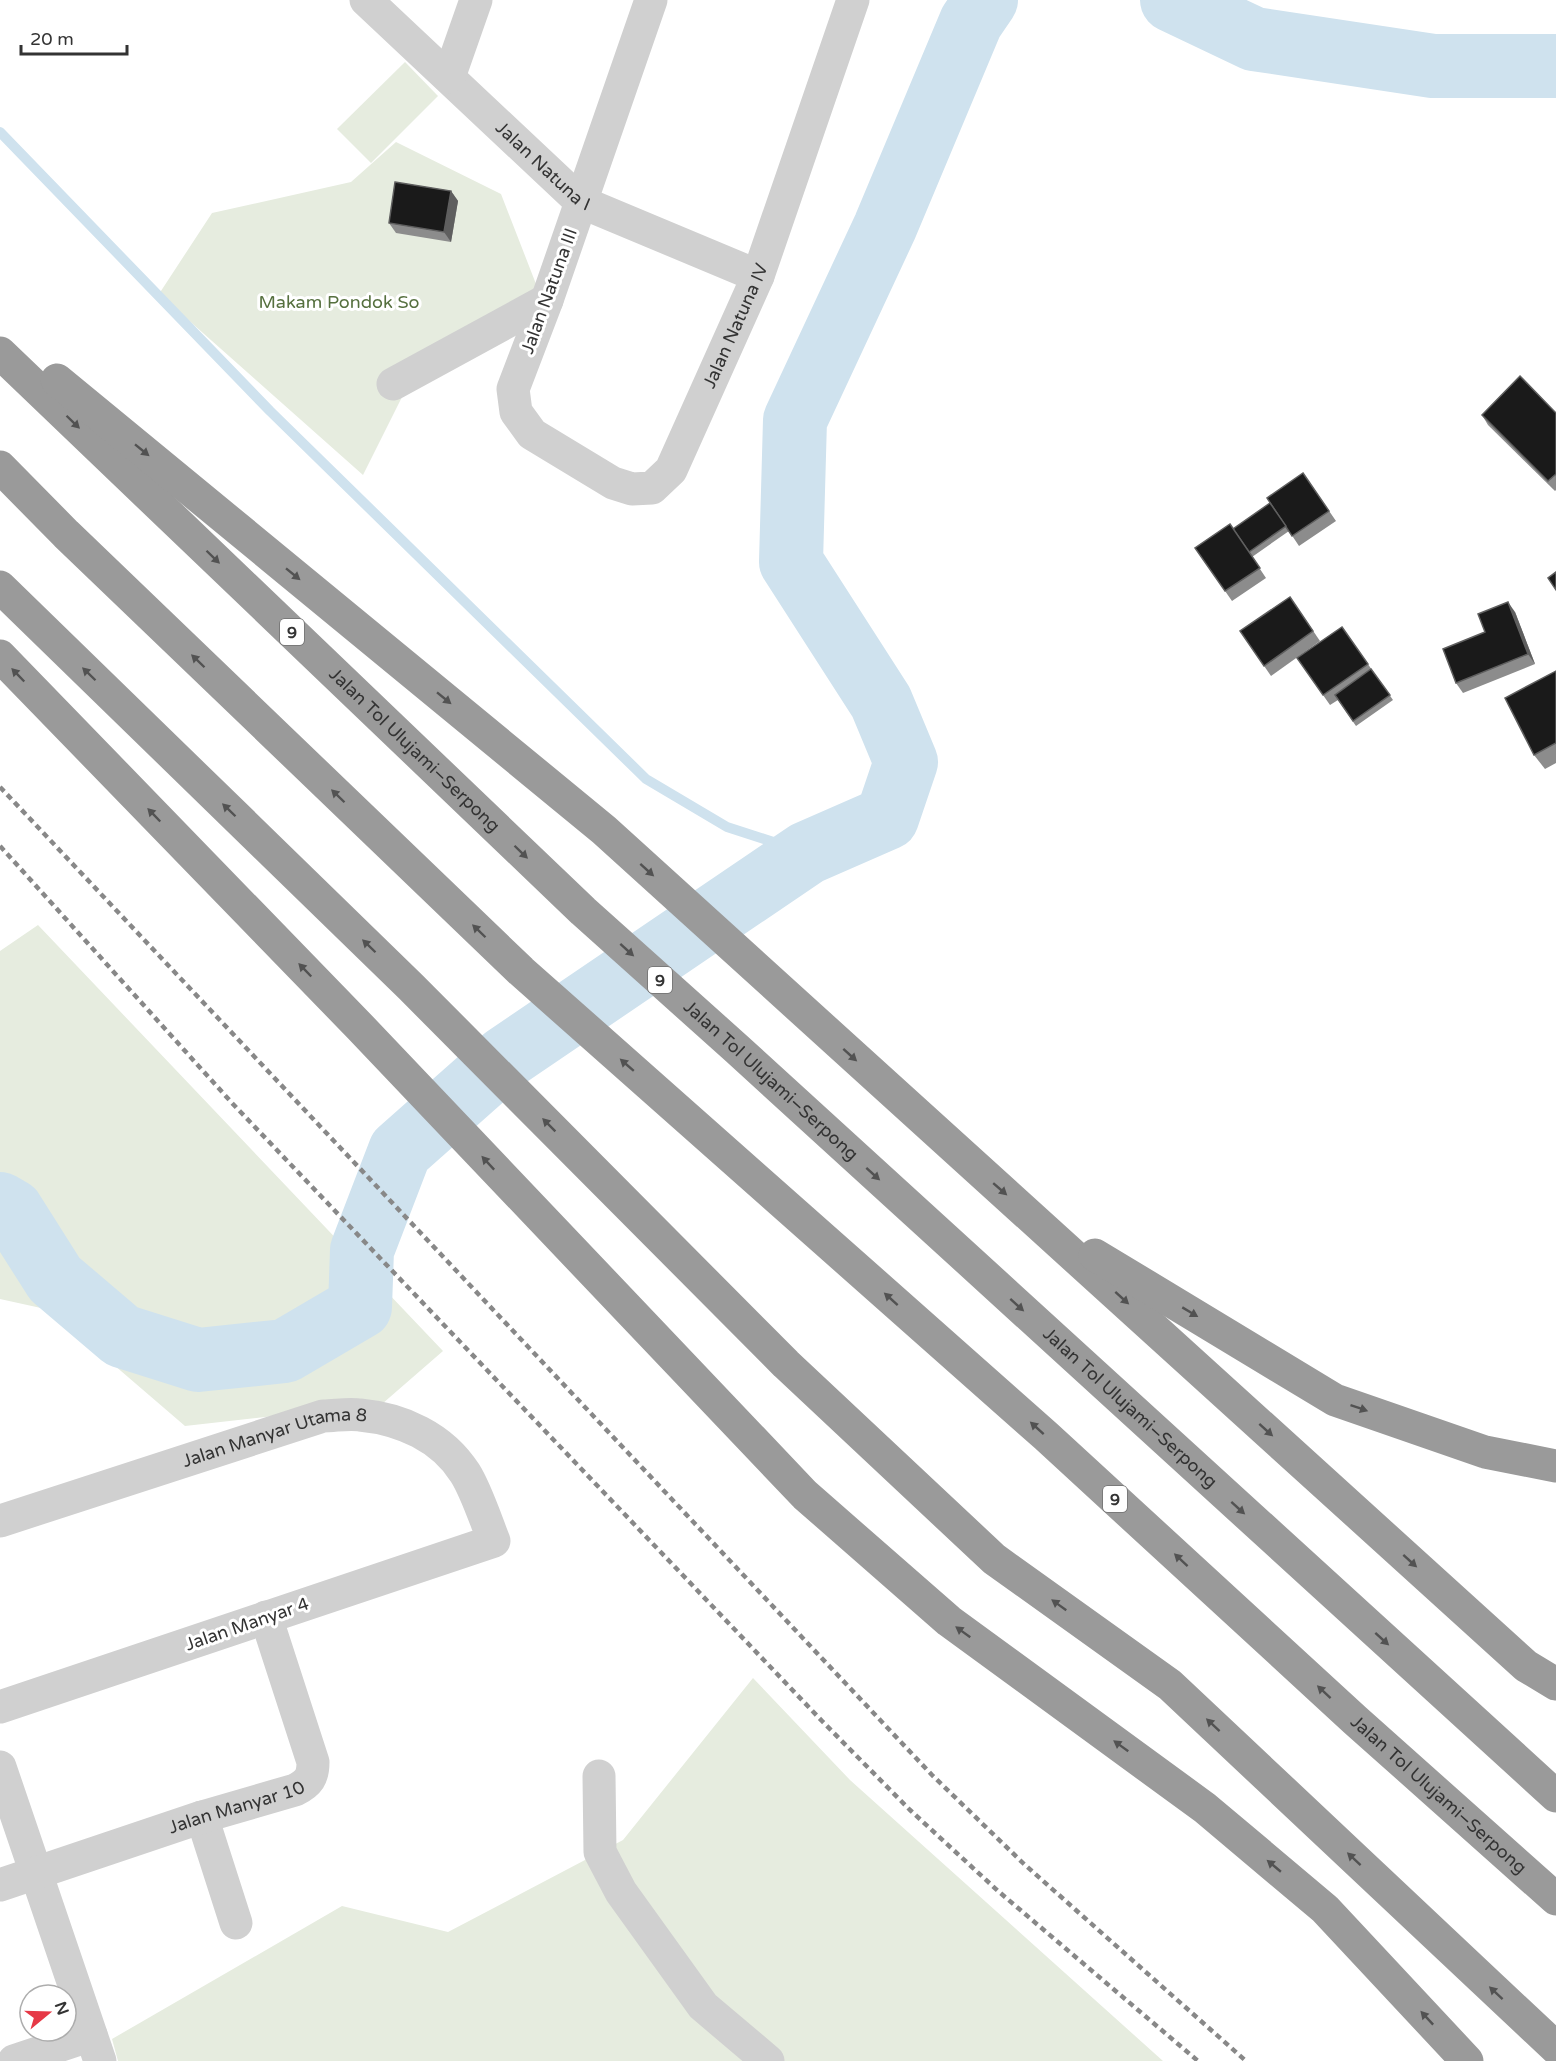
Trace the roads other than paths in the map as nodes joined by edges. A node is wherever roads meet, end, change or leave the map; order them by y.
1 (366, 0) edge
2 (476, 0) edge
3 (651, 0) edge
4 (853, 0) edge
5 (449, 76) junction
6 (581, 202) junction
7 (758, 276) junction
8 (547, 300) junction
9 (0, 333) edge
10 (0, 353) edge
11 (393, 384) dead end
12 (516, 412) joint
13 (0, 467) edge
14 (0, 478) edge
15 (66, 534) junction
16 (0, 587) edge
17 (0, 656) edge
18 (1032, 1217) junction
19 (1556, 1466) edge
20 (0, 1521) edge
21 (494, 1541) joint
22 (266, 1617) junction
23 (1556, 1684) edge
24 (0, 1707) edge
25 (0, 1767) edge
26 (599, 1776) dead end
27 (1556, 1796) edge
28 (202, 1817) junction
29 (36, 1873) junction
30 (0, 1885) edge
31 (1556, 1899) edge
32 (236, 1923) dead end
33 (95, 2048) edge
34 (1556, 2048) edge
35 (14, 2061) edge
36 (768, 2061) edge
37 (1467, 2061) edge

1 - 5 street, Jalan Natuna I
2 - 5 street
3 - 6 street, Jalan Natuna III
4 - 7 street, Jalan Natuna IV
5 - 6 street, Jalan Natuna I
6 - 7 street, Jalan Natuna I
6 - 8 street, Jalan Natuna III
7 - 12 street, Jalan Natuna IV
8 - 11 street
8 - 12 street, Jalan Natuna III
9 -> 18 highway
10 -> 27 highway, Jalan Tol Ulujami–Serpong / 9
13 - 15 highway, Jalan Tol Ulujami–Serpong / 9
14 - 15 highway
31 -> 15 highway, Jalan Tol Ulujami–Serpong / 9
34 -> 16 highway
37 -> 17 highway
18 -> 19 highway
18 -> 23 highway
20 - 21 street, Jalan Manyar Utama 8
21 - 22 street, Jalan Manyar 4
22 - 24 street, Jalan Manyar 4
22 - 28 street, Jalan Manyar 10
25 - 29 street
26 - 36 street
28 - 29 street, Jalan Manyar 10
28 - 32 street
29 - 30 street, Jalan Manyar 10
29 - 33 street
33 - 35 street

